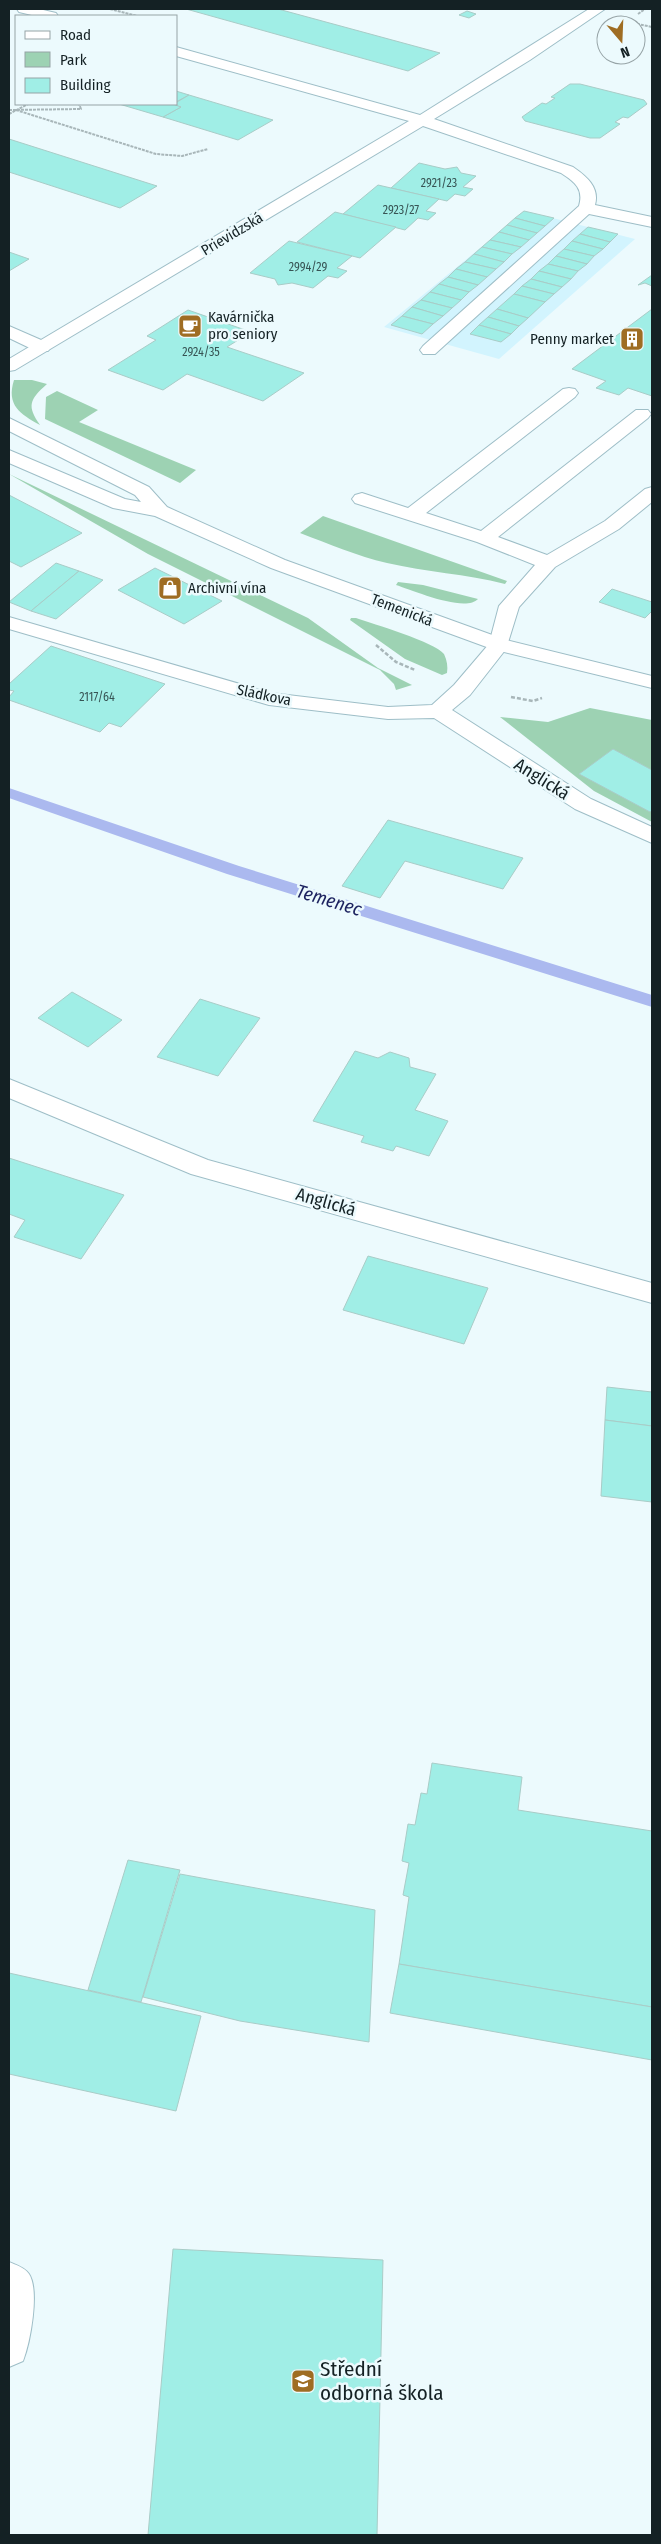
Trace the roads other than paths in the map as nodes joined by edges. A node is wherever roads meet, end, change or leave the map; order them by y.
1 (24, 9) edge
2 (598, 9) edge
3 (47, 15) edge
4 (178, 52) edge
5 (422, 120) junction
6 (586, 208) junction
7 (652, 222) edge
8 (9, 331) edge
9 (42, 347) junction
10 (429, 350) dead end
11 (9, 366) edge
12 (569, 393) dead end
13 (642, 414) dead end
14 (9, 424) edge
15 (9, 456) edge
16 (652, 493) edge
17 (362, 499) dead end
18 (160, 511) junction
19 (411, 515) junction
20 (484, 538) junction
21 (548, 563) junction
22 (9, 623) edge
23 (500, 645) junction
24 (652, 682) edge
25 (438, 711) junction
26 (652, 836) edge
27 (9, 1088) edge
28 (652, 1293) edge
29 (9, 2281) edge
30 (9, 2347) edge

1 - 3 street
2 - 5 street, Prievidzská
4 - 5 street
5 - 6 street
5 - 9 street, Prievidzská
6 - 7 street
6 - 10 street
8 - 9 street
9 - 11 street, Prievidzská
12 - 19 street
13 - 20 street
14 - 18 street, Temenická
15 - 18 street, Temenická
16 - 21 street
17 - 19 street
18 - 23 street, Temenická
19 - 20 street
20 - 21 street
21 - 23 street
22 - 25 street, Sládkova
23 - 24 street, Temenická
23 - 25 street
25 - 26 street, Anglická
27 - 28 street, Anglická
29 - 30 street

